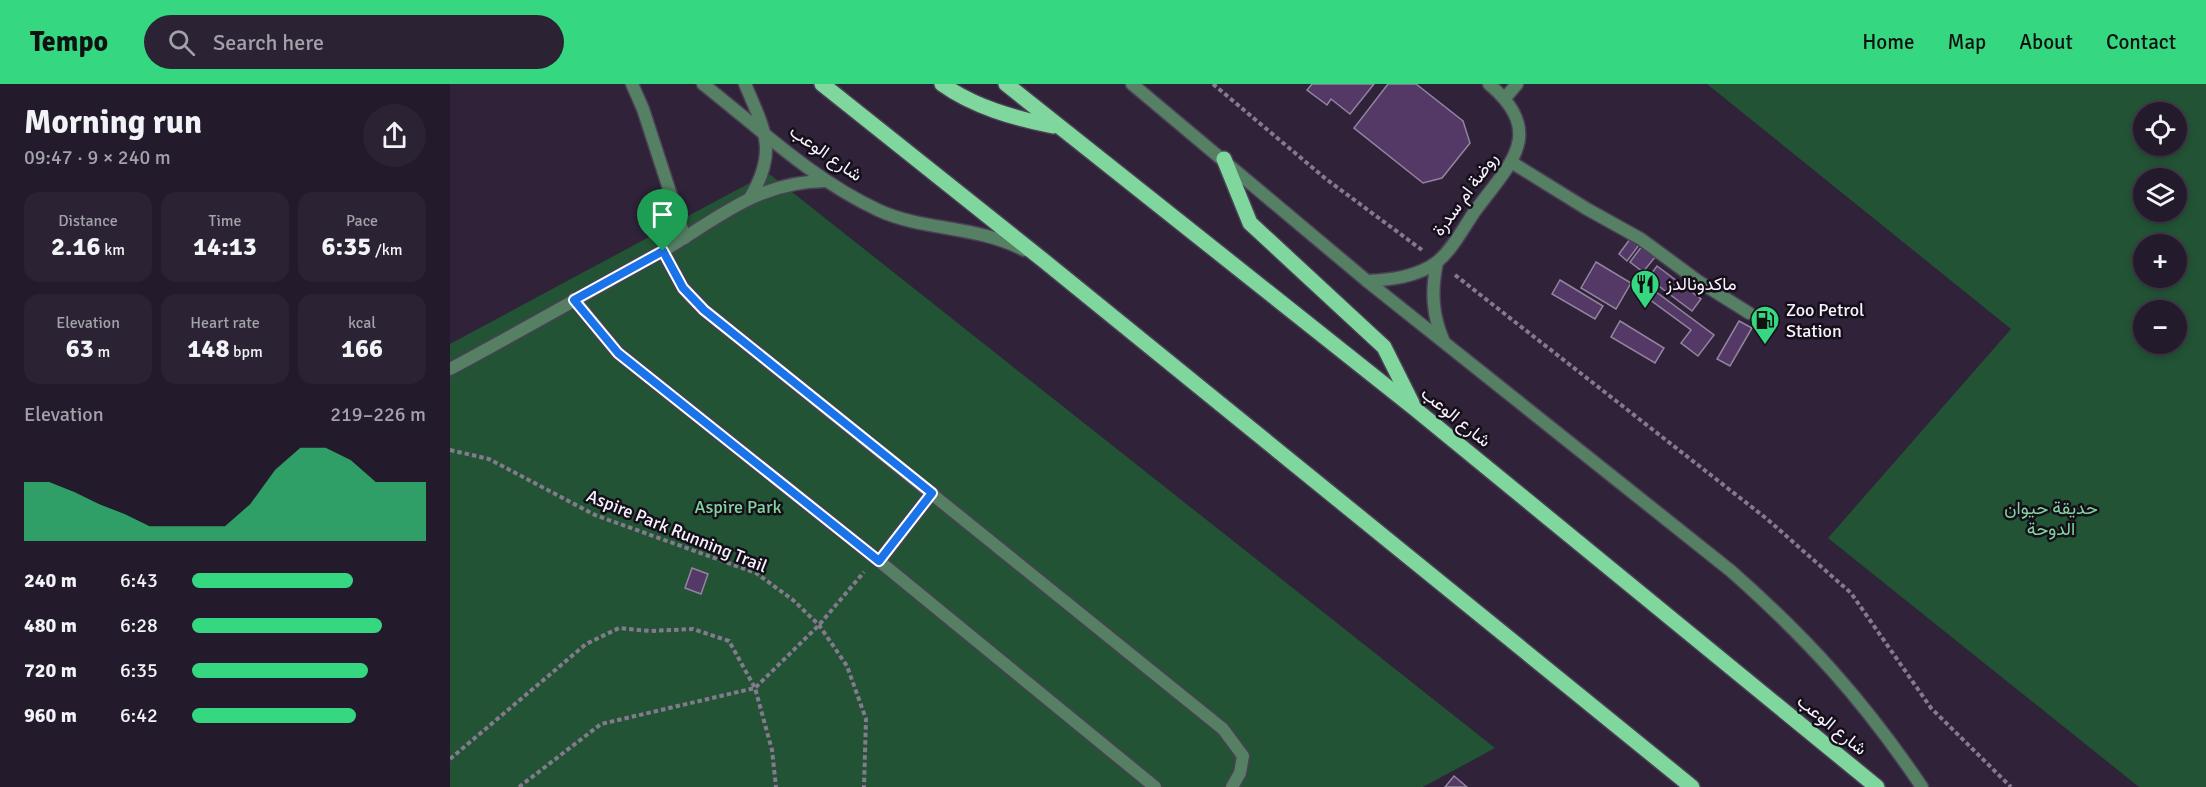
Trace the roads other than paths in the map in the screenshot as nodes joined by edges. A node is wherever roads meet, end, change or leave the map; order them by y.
1 (632, 84) edge
2 (703, 84) edge
3 (744, 84) edge
4 (822, 84) edge
5 (942, 84) edge
6 (1006, 84) edge
7 (1132, 84) edge
8 (1489, 84) edge
9 (1517, 84) edge
10 (1505, 98) junction
11 (1056, 126) junction
12 (767, 135) junction
13 (1224, 159) junction
14 (1510, 162) junction
15 (825, 181) junction
16 (751, 196) junction
17 (684, 238) junction
18 (663, 251) junction
19 (1043, 260) junction
20 (1437, 262) junction
21 (1367, 281) junction
22 (574, 300) junction
23 (1749, 313) dead end
24 (1446, 345) junction
25 (450, 369) edge
26 (1414, 408) junction
27 (932, 493) junction
28 (879, 561) junction
29 (1155, 787) edge
30 (1232, 787) edge
31 (1692, 787) edge
32 (1876, 787) edge
33 (1922, 787) edge

1 - 17 street
2 - 12 street, شارع الوعب
3 - 12 street
4 - 19 main road, شارع الوعب
5 - 11 main road
6 - 11 main road, شارع الوعب
7 - 13 street
8 - 10 street, روضة ام سدرة
9 - 10 street
10 - 14 street, روضة ام سدرة
11 - 26 main road, شارع الوعب
12 - 15 street, شارع الوعب
12 - 16 street
13 - 21 street
13 - 26 main road
14 - 20 street, روضة ام سدرة
14 - 23 street
15 - 16 street
15 - 19 street, شارع الوعب
16 - 17 street
17 - 18 street
18 - 22 street
18 - 27 street
19 - 31 main road, شارع الوعب
20 - 21 street, روضة ام سدرة
20 - 24 street, روضة ام سدرة
21 - 24 street
22 - 25 street
22 - 28 street
24 - 33 street
26 - 32 main road, شارع الوعب
27 - 28 street
27 - 30 street
28 - 29 street

